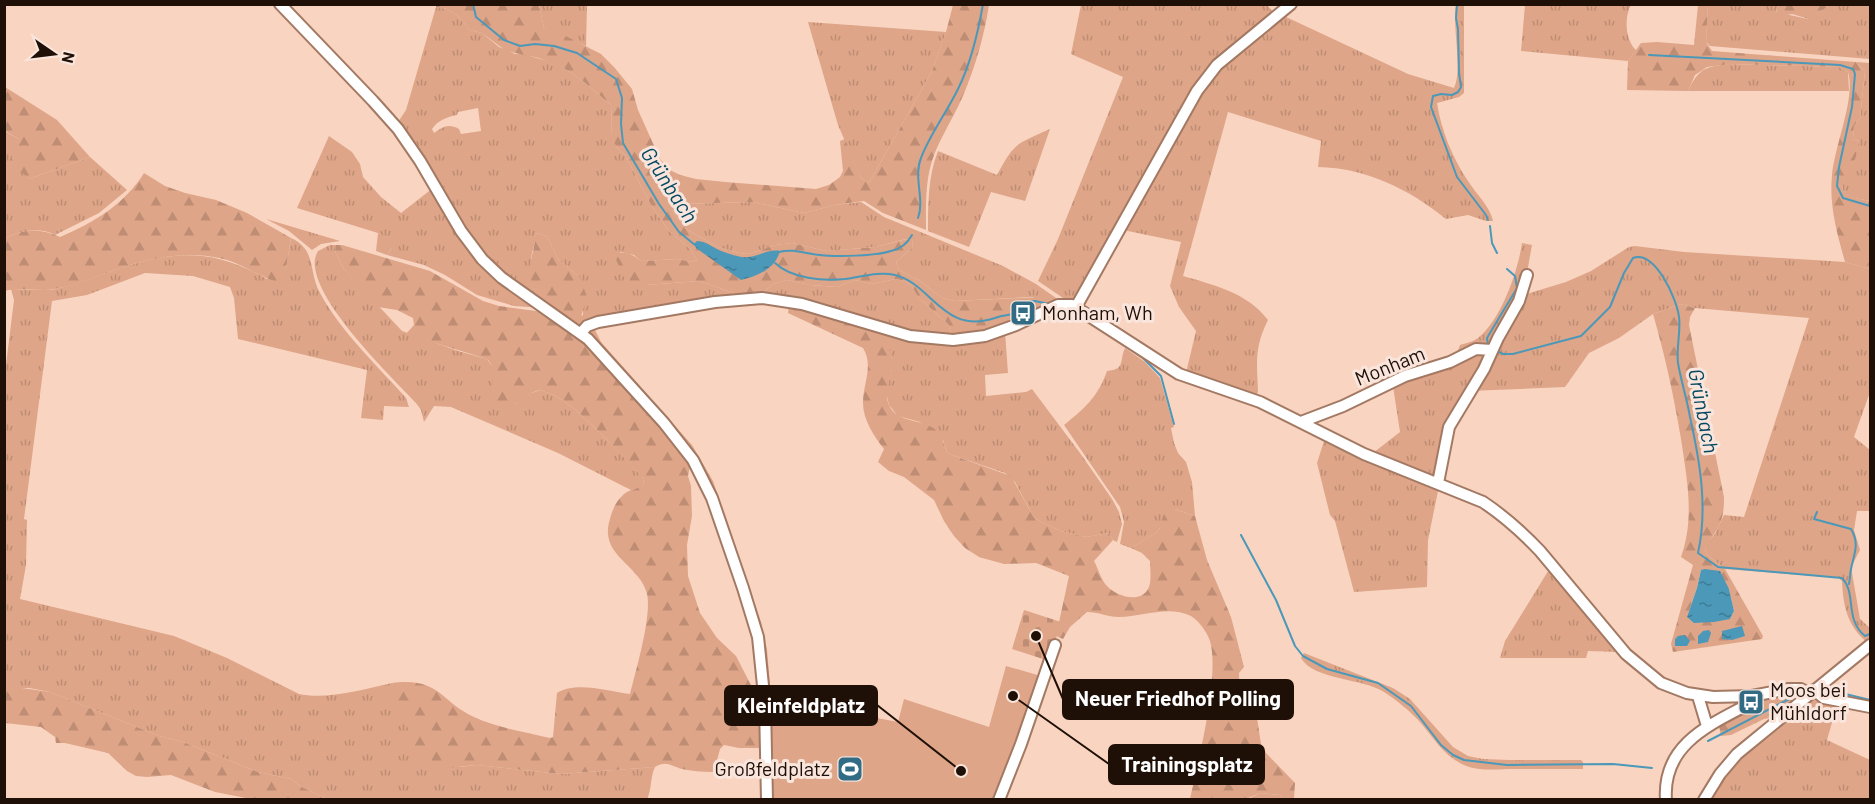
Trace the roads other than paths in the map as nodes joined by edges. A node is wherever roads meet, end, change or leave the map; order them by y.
1 (280, 4) edge
2 (1291, 4) edge
3 (1527, 275) dead end
4 (1076, 307) junction
5 (581, 333) junction
6 (1492, 350) junction
7 (1301, 422) junction
8 (1438, 483) junction
9 (1055, 645) dead end
10 (1870, 645) edge
11 (1812, 692) junction
12 (1698, 696) junction
13 (1752, 696) junction
14 (1870, 707) edge
15 (1707, 726) junction
16 (767, 800) edge
17 (999, 800) edge
18 (1666, 800) edge
19 (1704, 800) edge

1 - 5 street
2 - 4 street
3 - 6 street
4 - 5 street
4 - 7 street
5 - 16 street
6 - 7 street, Monham
6 - 8 street
7 - 8 street
8 - 12 street
9 - 17 street
10 - 11 street
11 - 13 street
11 - 14 street
11 - 19 street
12 - 13 street
12 - 15 street
13 - 15 street
15 - 18 street

